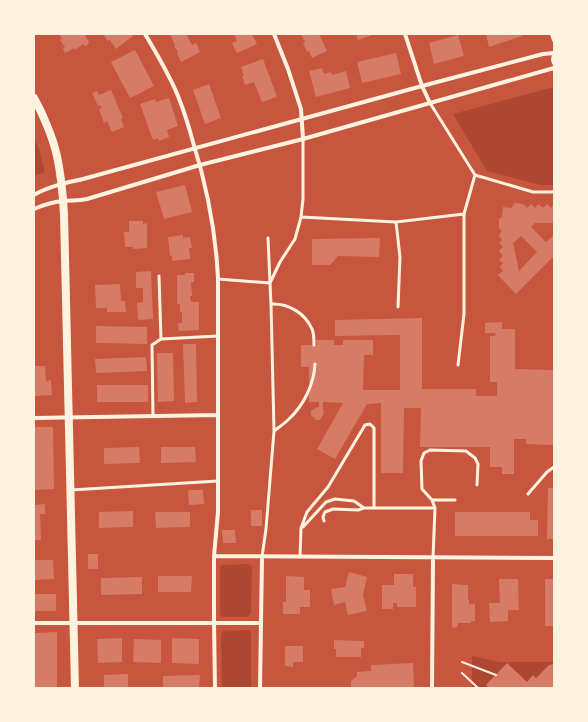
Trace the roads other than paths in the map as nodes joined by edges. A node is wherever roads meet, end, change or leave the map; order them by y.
1 (145, 34) edge
2 (274, 34) edge
3 (405, 34) edge
4 (552, 34) edge
5 (554, 40) edge
6 (554, 53) edge
7 (554, 63) edge
8 (554, 68) edge
9 (422, 86) junction
10 (34, 98) edge
11 (430, 103) junction
12 (302, 119) junction
13 (303, 139) junction
14 (195, 148) junction
15 (200, 165) junction
16 (475, 176) junction
17 (61, 184) junction
18 (554, 192) edge
19 (34, 195) edge
20 (63, 201) junction
21 (34, 209) edge
22 (464, 214) junction
23 (301, 217) junction
24 (396, 222) junction
25 (268, 238) dead end
26 (159, 276) dead end
27 (218, 280) junction
28 (270, 283) junction
29 (271, 304) junction
30 (398, 307) dead end
31 (218, 336) junction
32 (161, 339) junction
33 (314, 345) dead end
34 (315, 364) dead end
35 (458, 365) dead end
36 (218, 415) junction
37 (153, 416) junction
38 (69, 417) junction
39 (34, 418) edge
40 (274, 431) junction
41 (554, 467) edge
42 (218, 482) junction
43 (477, 485) dead end
44 (71, 490) junction
45 (528, 494) dead end
46 (432, 500) junction
47 (455, 500) dead end
48 (364, 508) junction
49 (374, 508) junction
50 (435, 508) junction
51 (324, 521) dead end
52 (301, 528) junction
53 (214, 556) junction
54 (300, 556) junction
55 (262, 557) junction
56 (433, 558) junction
57 (554, 558) edge
58 (214, 622) junction
59 (34, 623) edge
60 (261, 623) junction
61 (74, 624) junction
62 (75, 688) edge
63 (215, 688) edge
64 (260, 688) edge
65 (432, 688) edge

1 - 14 street
2 - 12 street
3 - 9 street
4 - 5 street
6 - 7 street
6 - 9 street
8 - 11 street
9 - 11 street
9 - 12 street
10 - 17 main road
11 - 13 street
11 - 16 lane
12 - 13 street
12 - 14 street
13 - 15 street
13 - 23 lane
14 - 15 street
14 - 17 street
15 - 20 street
15 - 27 street
16 - 18 lane
16 - 22 lane
17 - 19 street
17 - 20 main road
20 - 21 street
20 - 38 main road
22 - 24 lane
22 - 35 lane
23 - 24 lane
23 - 28 lane
24 - 30 lane
25 - 28 lane
26 - 32 lane
27 - 28 lane
27 - 31 street
28 - 29 lane
29 - 33 lane
29 - 40 lane
31 - 32 lane
31 - 36 street
32 - 37 lane
34 - 40 lane
36 - 37 street
36 - 42 street
37 - 38 street
38 - 39 street
38 - 44 main road
40 - 55 lane
41 - 45 lane
42 - 44 lane
42 - 53 street
43 - 46 lane
44 - 61 main road
46 - 47 lane
46 - 50 lane
48 - 49 lane
48 - 51 lane
48 - 52 lane
49 - 50 lane
49 - 52 lane
50 - 56 lane
52 - 54 lane
53 - 55 street
53 - 58 street
54 - 55 street
54 - 56 street
55 - 60 street
56 - 57 street
56 - 65 street
58 - 60 street
58 - 61 street
58 - 63 street
59 - 61 street
60 - 64 street
61 - 62 main road

